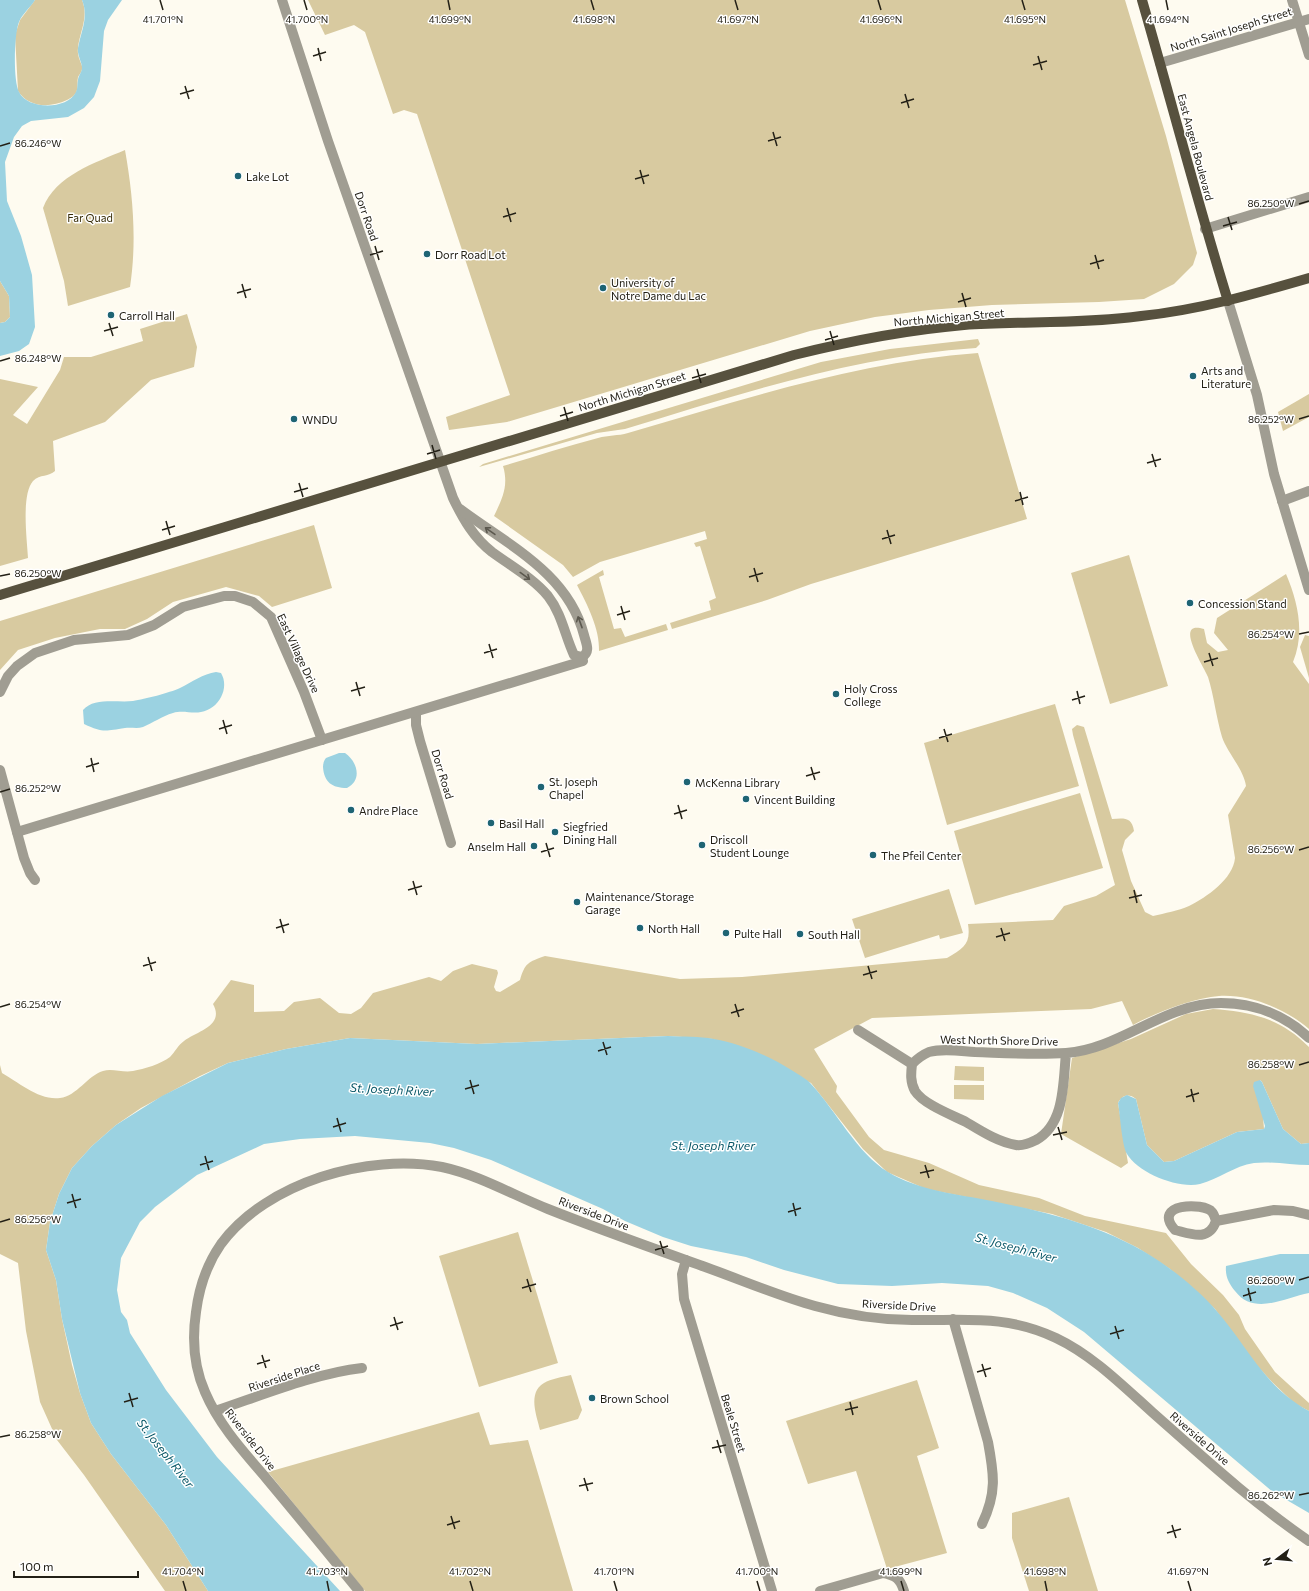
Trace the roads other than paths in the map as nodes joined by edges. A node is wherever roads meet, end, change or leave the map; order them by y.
1 (282, 0) edge
2 (1142, 0) edge
3 (1292, 0) edge
4 (1309, 19) edge
5 (1299, 22) junction
6 (1309, 55) edge
7 (1160, 63) junction
8 (1309, 197) edge
9 (1205, 229) junction
10 (1309, 278) edge
11 (1228, 301) junction
12 (439, 462) junction
13 (1309, 492) edge
14 (1282, 501) junction
15 (457, 507) junction
16 (1309, 590) edge
17 (0, 595) edge
18 (582, 659) junction
19 (0, 692) edge
20 (416, 712) junction
21 (322, 740) junction
22 (0, 773) edge
23 (17, 832) junction
24 (451, 843) dead end
25 (35, 880) dead end
26 (858, 1030) dead end
27 (1309, 1038) edge
28 (1066, 1053) junction
29 (912, 1064) junction
30 (1309, 1215) edge
31 (1216, 1221) dead end
32 (686, 1260) junction
33 (953, 1319) junction
34 (362, 1368) dead end
35 (215, 1411) junction
36 (982, 1524) dead end
37 (1309, 1541) edge
38 (359, 1591) edge
39 (772, 1591) edge
40 (820, 1591) edge
41 (904, 1591) edge

1 - 12 street, Dorr Road
2 - 7 main road, East Angela Boulevard
3 - 5 street
4 - 5 street, North Saint Joseph Street
5 - 6 street
5 - 7 street, North Saint Joseph Street
7 - 9 main road, East Angela Boulevard
8 - 9 street
9 - 11 main road, East Angela Boulevard
10 - 11 main road, North Michigan Street
11 - 12 main road, North Michigan Street
11 - 14 street
12 - 15 street, Dorr Road
12 - 17 main road, North Michigan Street
13 - 14 street
14 - 16 street
15 -> 18 street, Dorr Road
18 -> 15 street
18 - 20 street
19 - 21 street, East Village Drive
20 - 21 street
20 - 24 street, Dorr Road
21 - 23 street
22 - 23 street
23 - 25 street
26 - 29 street
27 - 28 street, West North Shore Drive
28 - 29 street, West North Shore Drive
28 - 29 street, West North Shore Drive
30 - 31 street
32 - 33 street, Riverside Drive
32 - 35 street, Riverside Drive
32 - 39 street, Beale Street
33 - 36 street
33 - 37 street, Riverside Drive
34 - 35 street, Riverside Place
35 - 38 street, Riverside Drive
40 - 41 street

